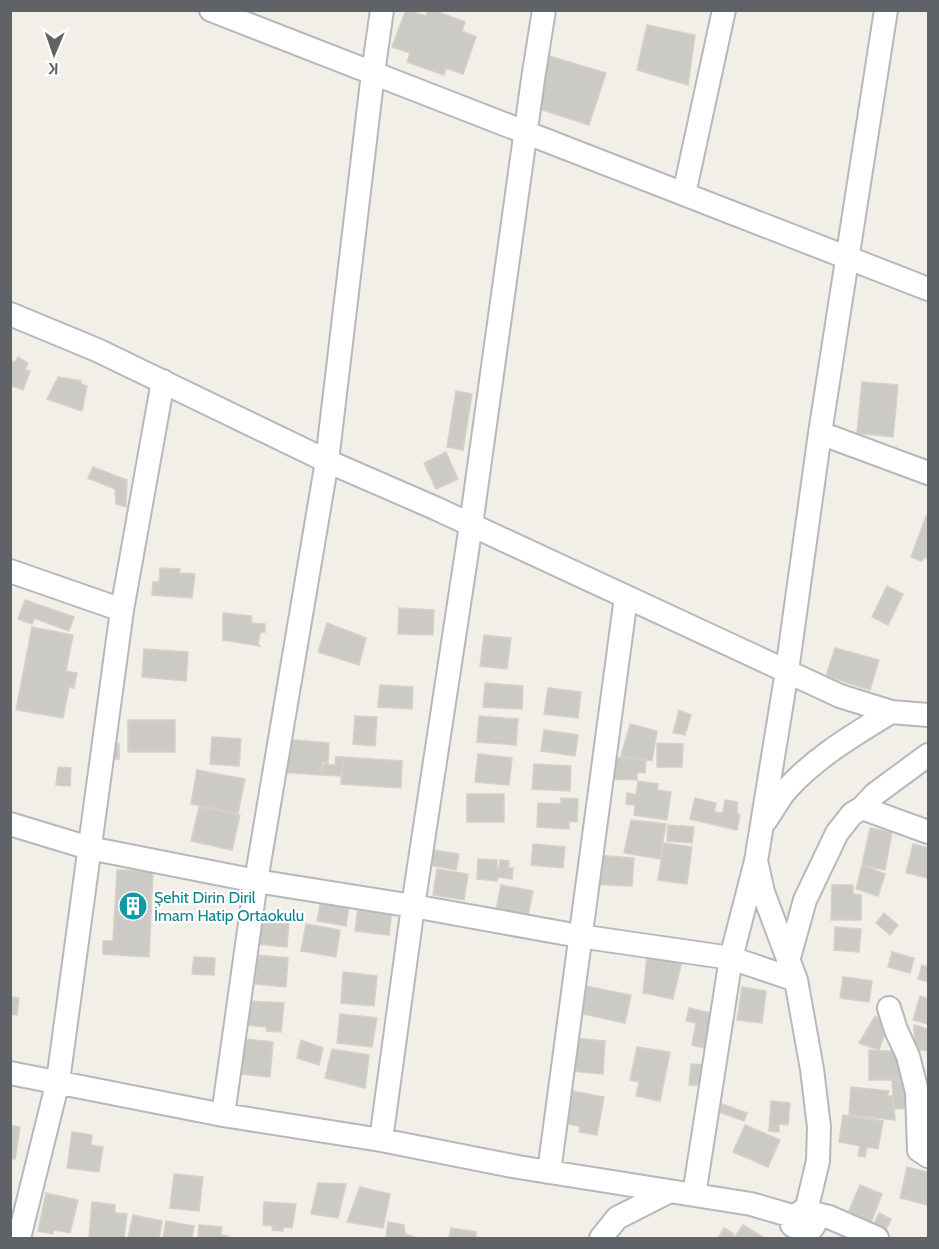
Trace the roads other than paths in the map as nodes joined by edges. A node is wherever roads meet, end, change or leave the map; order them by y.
1 (210, 10) edge
2 (382, 10) edge
3 (544, 10) edge
4 (724, 10) edge
5 (886, 10) edge
6 (373, 73) junction
7 (525, 132) junction
8 (684, 194) junction
9 (847, 257) junction
10 (928, 289) edge
11 (10, 314) edge
12 (163, 381) junction
13 (820, 433) junction
14 (327, 460) junction
15 (928, 473) edge
16 (471, 525) junction
17 (10, 571) edge
18 (626, 597) junction
19 (122, 610) junction
20 (787, 671) junction
21 (891, 711) junction
22 (928, 715) edge
23 (928, 755) edge
24 (862, 808) junction
25 (10, 824) edge
26 (760, 829) junction
27 (928, 832) edge
28 (89, 848) junction
29 (756, 861) junction
30 (256, 881) junction
31 (413, 906) junction
32 (579, 936) junction
33 (731, 958) junction
34 (792, 970) junction
35 (889, 1008) dead end
36 (10, 1073) edge
37 (58, 1081) junction
38 (223, 1115) junction
39 (381, 1140) junction
40 (928, 1156) edge
41 (549, 1172) junction
42 (668, 1192) junction
43 (694, 1195) junction
44 (803, 1225) edge
45 (19, 1237) edge
46 (601, 1239) edge
47 (877, 1239) edge

1 - 6 street
2 - 6 street
3 - 7 street
4 - 8 street
5 - 9 street
6 - 7 street
6 - 14 street
7 - 8 street
7 - 16 street
8 - 9 street
9 - 10 street
9 - 13 street
11 - 12 street
12 - 14 street
12 - 19 street
13 - 15 street
13 - 20 street
14 - 16 street
14 - 30 street
16 - 18 street
16 - 31 street
17 - 19 street
18 - 20 street
18 - 32 street
19 - 28 street
20 - 21 street
20 - 26 street
21 - 22 street
21 - 26 street
23 - 24 street
24 - 27 street
24 - 34 street
25 - 28 street
26 - 29 street
28 - 30 street
28 - 37 street
29 - 33 street
29 - 34 street
30 - 31 street
30 - 38 street
31 - 32 street
31 - 39 street
32 - 33 street
32 - 41 street
33 - 34 street
33 - 43 street
34 - 44 street
35 - 40 street
36 - 37 street
37 - 38 street
37 - 45 street
38 - 39 street
39 - 41 street
41 - 42 street
42 - 43 street
42 - 46 street
43 - 44 street
44 - 47 street

